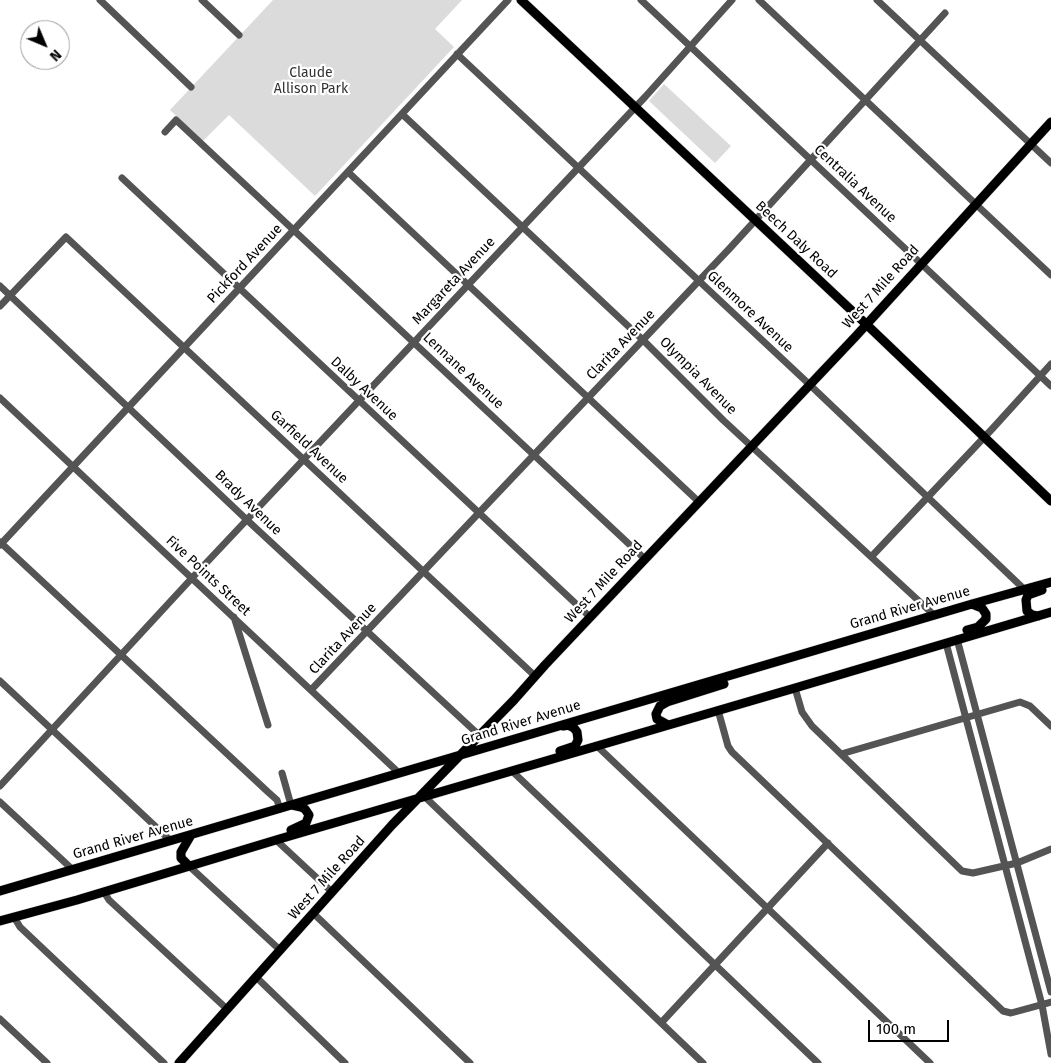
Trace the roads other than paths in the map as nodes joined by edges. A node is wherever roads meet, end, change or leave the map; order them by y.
1 (100, 0) edge
2 (202, 0) edge
3 (508, 0) edge
4 (521, 0) edge
5 (641, 0) edge
6 (732, 0) edge
7 (759, 0) edge
8 (877, 0) edge
9 (945, 13) dead end
10 (239, 35) dead end
11 (920, 40) junction
12 (690, 46) junction
13 (458, 54) junction
14 (191, 86) dead end
15 (866, 100) junction
16 (635, 107) junction
17 (402, 114) junction
18 (1051, 122) edge
19 (165, 132) dead end
20 (1031, 144) junction
21 (810, 160) junction
22 (1051, 163) edge
23 (578, 167) junction
24 (348, 172) junction
25 (122, 178) dead end
26 (976, 204) junction
27 (756, 220) junction
28 (522, 226) junction
29 (293, 230) junction
30 (921, 264) junction
31 (1051, 275) edge
32 (699, 280) junction
33 (468, 284) junction
34 (0, 286) edge
35 (238, 289) junction
36 (10, 296) junction
37 (0, 306) edge
38 (866, 324) junction
39 (643, 340) junction
40 (413, 342) junction
41 (184, 347) junction
42 (1051, 364) edge
43 (1040, 376) junction
44 (810, 384) junction
45 (1051, 386) edge
46 (588, 397) junction
47 (0, 398) edge
48 (359, 401) junction
49 (129, 406) junction
50 (985, 437) junction
51 (752, 445) junction
52 (535, 456) junction
53 (304, 460) junction
54 (73, 466) junction
55 (928, 497) junction
56 (1051, 500) edge
57 (698, 502) junction
58 (479, 513) junction
59 (247, 520) junction
60 (1, 543) edge
61 (872, 556) junction
62 (644, 559) junction
63 (424, 572) junction
64 (192, 578) junction
65 (1051, 582) edge
66 (1051, 587) edge
67 (1024, 589) junction
68 (972, 604) junction
69 (1050, 613) edge
70 (934, 615) junction
71 (1038, 616) junction
72 (234, 617) junction
73 (590, 617) junction
74 (366, 632) junction
75 (957, 639) junction
76 (946, 643) junction
77 (121, 654) junction
78 (890, 660) junction
79 (743, 672) junction
80 (535, 676) junction
81 (0, 681) edge
82 (796, 688) junction
83 (312, 690) junction
84 (718, 710) junction
85 (978, 714) junction
86 (965, 717) junction
87 (268, 725) dead end
88 (668, 725) junction
89 (558, 726) junction
90 (1051, 726) edge
91 (52, 730) junction
92 (480, 736) junction
93 (597, 746) junction
94 (841, 754) junction
95 (461, 755) junction
96 (537, 764) junction
97 (512, 771) junction
98 (282, 772) dead end
99 (399, 773) junction
100 (0, 786) edge
101 (421, 798) junction
102 (0, 802) edge
103 (291, 805) junction
104 (280, 809) junction
105 (192, 835) junction
106 (276, 840) junction
107 (170, 841) junction
108 (828, 843) junction
109 (1051, 849) edge
110 (1017, 863) junction
111 (1005, 865) junction
112 (189, 866) junction
113 (72, 870) junction
114 (0, 891) edge
115 (104, 892) junction
116 (332, 892) junction
117 (767, 907) junction
118 (313, 913) junction
119 (14, 917) junction
120 (0, 921) edge
121 (280, 950) junction
122 (715, 964) junction
123 (256, 977) junction
124 (1051, 992) edge
125 (1051, 1002) edge
126 (1042, 1005) junction
127 (227, 1009) junction
128 (0, 1019) edge
129 (661, 1023) junction
130 (1051, 1054) edge
131 (47, 1063) edge
132 (164, 1063) edge
133 (179, 1063) edge
134 (345, 1063) edge
135 (470, 1063) edge
136 (703, 1063) edge
137 (818, 1063) edge
138 (930, 1063) edge

1 - 14 street
2 - 10 street
3 - 13 street, Pickford Avenue
4 - 16 main road, Beech Daly Road
5 - 12 street, Centralia Avenue
6 - 12 street, Margareta Avenue
7 - 15 street
8 - 11 street
9 - 11 street, Clarita Avenue
11 - 15 street, Clarita Avenue
11 - 20 street
12 - 16 street, Margareta Avenue
12 - 21 street, Centralia Avenue
13 - 17 street, Pickford Avenue
13 - 23 street, Glenmore Avenue
15 - 21 street, Clarita Avenue
15 - 26 street
16 - 23 street, Margareta Avenue
16 - 27 main road, Beech Daly Road
17 - 24 street, Pickford Avenue
17 - 28 street, Olympia Avenue
18 - 20 main road, West 7 Mile Road
19 - 29 street, Lennane Avenue
20 - 22 street
20 - 26 main road, West 7 Mile Road
21 - 27 street, Clarita Avenue
21 - 30 street, Centralia Avenue
23 - 28 street, Margareta Avenue
23 - 32 street, Glenmore Avenue
24 - 29 street, Pickford Avenue
24 - 33 street
25 - 35 street, Dalby Avenue
26 - 30 main road, West 7 Mile Road
26 - 31 street
27 - 32 street, Clarita Avenue
27 - 38 main road, Beech Daly Road
28 - 33 street, Margareta Avenue
28 - 39 street, Olympia Avenue
29 - 35 street, Pickford Avenue
29 - 40 street, Lennane Avenue
30 - 38 main road, West 7 Mile Road
30 - 43 street, Centralia Avenue
32 - 39 street, Clarita Avenue
32 - 44 street, Glenmore Avenue
33 - 40 street, Margareta Avenue
33 - 46 street
34 - 36 street, Brady Avenue
35 - 41 street, Pickford Avenue
35 - 48 street, Dalby Avenue
36 - 37 street
36 - 41 street, Garfield Avenue
36 - 49 street, Brady Avenue
38 - 44 main road, West 7 Mile Road
38 - 50 main road, Beech Daly Road
39 - 46 street, Clarita Avenue
39 - 51 street, Olympia Avenue
40 - 48 street, Margareta Avenue
40 - 52 street, Lennane Avenue
41 - 49 street, Pickford Avenue
41 - 53 street, Garfield Avenue
42 - 43 street
43 - 45 street, Centralia Avenue
43 - 50 street
44 - 51 main road, West 7 Mile Road
44 - 55 street, Glenmore Avenue
46 - 52 street, Clarita Avenue
46 - 57 street
47 - 54 street, Five Points Street
48 - 53 street, Margareta Avenue
48 - 58 street, Dalby Avenue
49 - 54 street, Pickford Avenue
49 - 59 street, Brady Avenue
50 - 55 street
50 - 56 main road, Beech Daly Road
51 - 57 main road, West 7 Mile Road
51 - 61 street, Olympia Avenue
52 - 58 street, Clarita Avenue
52 - 62 street, Lennane Avenue
53 - 59 street, Margareta Avenue
53 - 63 street, Garfield Avenue
54 - 60 street, Pickford Avenue
54 - 64 street, Five Points Street
55 - 61 street
55 - 67 street, Glenmore Avenue
57 - 62 main road, West 7 Mile Road
58 - 63 street, Clarita Avenue
58 - 73 street, Dalby Avenue
59 - 64 street, Margareta Avenue
59 - 74 street, Brady Avenue
60 - 77 street
61 - 70 street, Olympia Avenue
62 - 73 main road, West 7 Mile Road
63 - 74 street, Clarita Avenue
63 - 80 street, Garfield Avenue
64 - 72 street, Five Points Street
64 - 77 street, Margareta Avenue
65 - 67 main road, Grand River Avenue
66 - 71 main road
67 - 68 main road, Grand River Avenue
68 - 70 main road, Grand River Avenue
68 - 78 main road
69 - 71 main road
70 - 79 main road, Grand River Avenue
71 - 75 main road
72 - 83 street, Five Points Street
72 - 87 street
73 - 80 main road, West 7 Mile Road
74 - 83 street, Clarita Avenue
74 - 92 street, Brady Avenue
75 - 76 main road
75 - 85 street
76 - 78 main road
76 - 86 street
77 - 91 street, Margareta Avenue
77 - 104 street
78 - 82 main road
79 - 88 main road
79 - 89 main road, Grand River Avenue
80 - 92 main road, West 7 Mile Road
81 - 91 street
82 - 84 main road
82 - 94 street
83 - 99 street, Five Points Street
84 - 88 main road
84 - 108 street
85 - 86 street
85 - 90 street
85 - 110 street
86 - 94 street
86 - 111 street
88 - 93 main road
89 - 95 main road, Grand River Avenue
89 - 96 main road
91 - 100 street, Margareta Avenue
91 - 107 street
92 - 95 main road, West 7 Mile Road
93 - 96 main road
93 - 117 street
94 - 111 street
95 - 99 main road, Grand River Avenue
95 - 101 main road, West 7 Mile Road
96 - 97 main road
97 - 101 main road
97 - 122 street
98 - 103 street
99 - 103 main road, Grand River Avenue
101 - 106 main road
101 - 116 main road, West 7 Mile Road
101 - 129 street
102 - 113 street
103 - 104 main road, Grand River Avenue
103 - 106 main road
104 - 105 main road, Grand River Avenue
105 - 107 main road, Grand River Avenue
105 - 112 main road
106 - 112 main road
106 - 116 street
107 - 113 main road, Grand River Avenue
108 - 117 street
108 - 126 street
109 - 110 street
110 - 111 street
110 - 124 street
111 - 126 street
112 - 115 main road
112 - 121 street
113 - 114 main road, Grand River Avenue
115 - 119 main road
115 - 127 street
116 - 118 main road, West 7 Mile Road
117 - 122 street
117 - 138 street
118 - 121 main road, West 7 Mile Road
118 - 135 street
119 - 120 main road
119 - 132 street
121 - 123 main road, West 7 Mile Road
122 - 129 street
122 - 137 street
123 - 127 main road, West 7 Mile Road
123 - 134 street
125 - 126 street
126 - 130 street
127 - 133 main road, West 7 Mile Road
128 - 131 street
129 - 136 street

